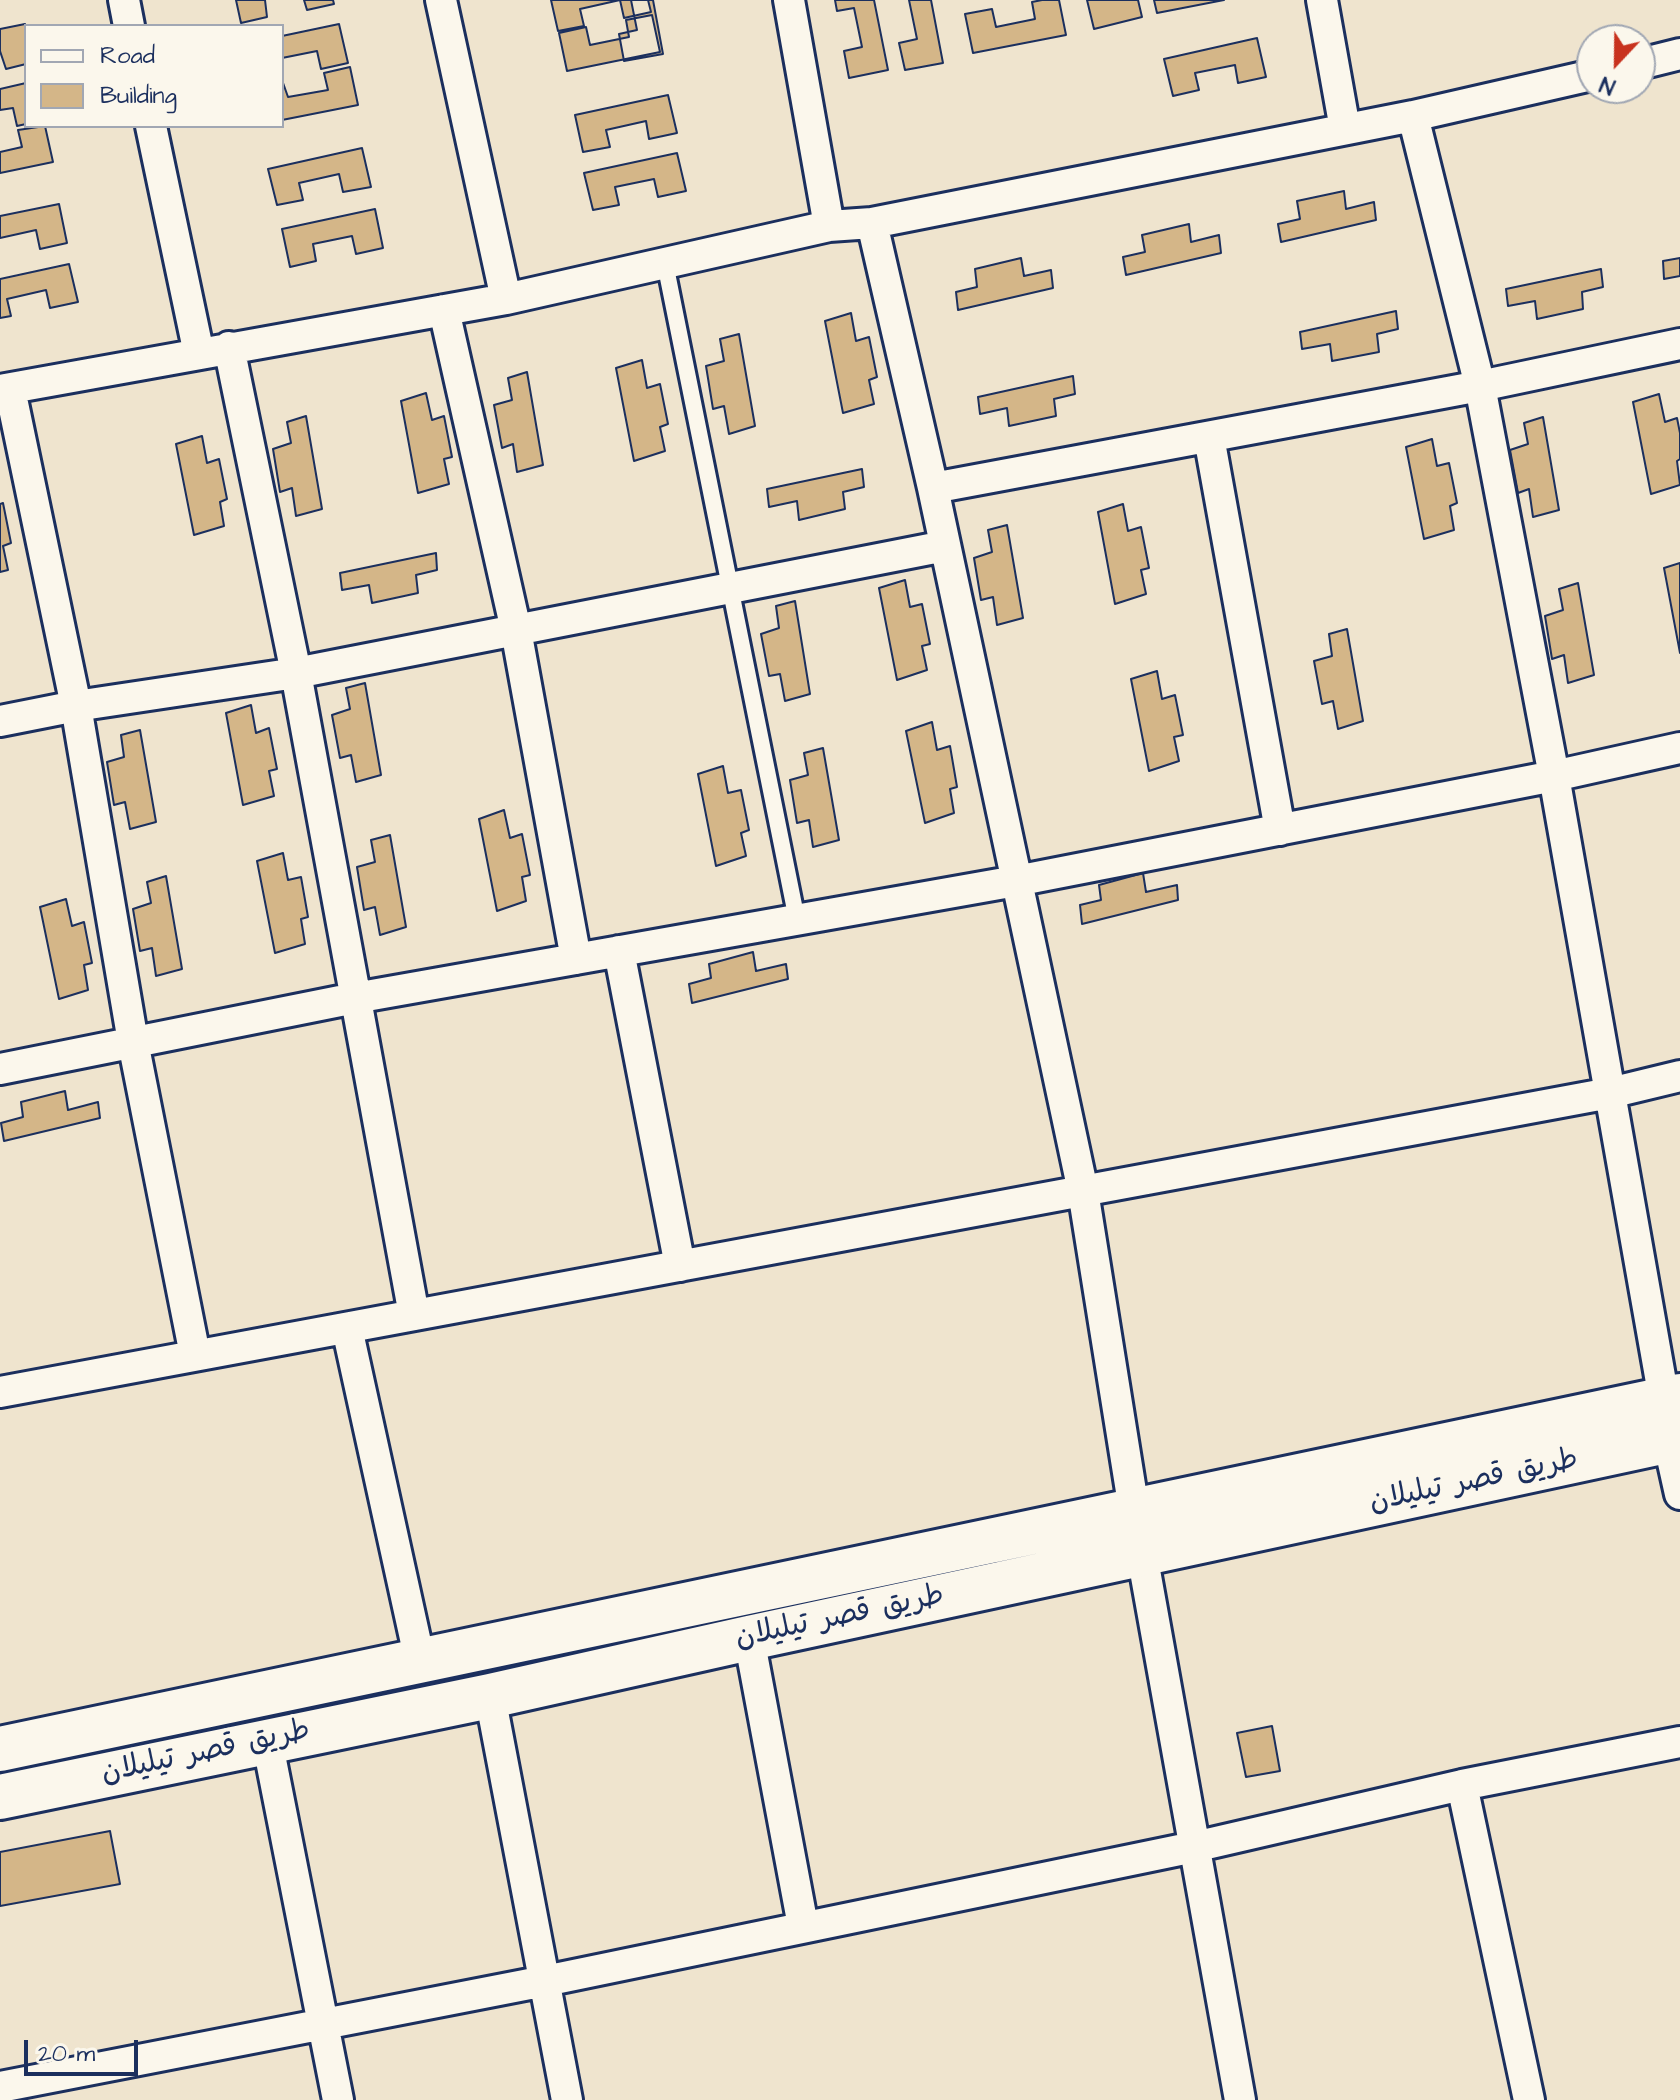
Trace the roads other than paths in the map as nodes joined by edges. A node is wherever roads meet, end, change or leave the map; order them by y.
1 (124, 0) edge
2 (441, 0) edge
3 (789, 0) edge
4 (1322, 0) edge
5 (129, 24) edge
6 (1680, 54) edge
7 (1656, 60) edge
8 (1576, 79) edge
9 (1413, 116) junction
10 (151, 128) edge
11 (1345, 129) junction
12 (872, 223) junction
13 (829, 226) junction
14 (665, 263) junction
15 (506, 299) junction
16 (444, 310) junction
17 (1680, 344) edge
18 (229, 347) junction
19 (199, 354) junction
20 (1480, 386) junction
21 (5, 390) edge
22 (1209, 437) junction
23 (933, 488) junction
24 (945, 546) junction
25 (732, 587) junction
26 (516, 630) junction
27 (296, 673) junction
28 (76, 706) junction
29 (0, 721) edge
30 (1680, 748) edge
31 (1554, 776) junction
32 (1280, 830) junction
33 (1016, 881) junction
34 (797, 920) junction
35 (619, 951) junction
36 (576, 959) junction
37 (355, 998) junction
38 (133, 1042) junction
39 (0, 1069) edge
40 (1680, 1076) edge
41 (1610, 1093) junction
42 (1083, 1191) junction
43 (680, 1266) junction
44 (414, 1315) junction
45 (347, 1328) junction
46 (195, 1355) junction
47 (0, 1392) edge
48 (1673, 1419) edge
49 (1680, 1494) edge
50 (1134, 1510) junction
51 (1142, 1554) junction
52 (749, 1638) junction
53 (420, 1661) junction
54 (490, 1696) junction
55 (267, 1740) junction
56 (1680, 1742) edge
57 (0, 1749) edge
58 (1462, 1785) junction
59 (0, 1797) edge
60 (1194, 1847) junction
61 (803, 1926) junction
62 (545, 1981) junction
63 (322, 2023) junction
64 (0, 2087) edge
65 (338, 2100) edge
66 (567, 2100) edge
67 (1240, 2100) edge
68 (1529, 2100) edge

1 - 5 street
2 - 15 street
3 - 13 street
4 - 11 street
6 - 7 street
8 - 9 street
9 - 11 street
9 - 20 street
10 - 19 street
11 - 12 street
12 - 13 street
12 - 23 street
13 - 14 street
14 - 15 street
14 - 25 lane
15 - 16 street
16 - 18 street
16 - 26 street
17 - 20 street
18 - 19 street
18 - 27 street
19 - 21 street
20 - 22 street
20 - 31 street
21 - 28 street
22 - 23 street
22 - 32 street
23 - 24 street
24 - 25 street
24 - 33 street
25 - 26 street
25 - 34 lane
26 - 27 street
26 - 36 street
27 - 28 street
27 - 37 street
28 - 29 street
28 - 38 street
30 - 31 street
31 - 32 street
31 - 41 street
32 - 33 street
33 - 34 street
33 - 42 street
34 - 35 street
35 - 36 street
35 - 43 street
36 - 37 street
37 - 38 street
37 - 44 street
38 - 39 street
38 - 46 street
40 - 41 street
41 - 42 street
41 - 48 street
42 - 43 street
42 - 50 street
43 - 44 street
44 - 45 street
45 - 46 street
45 - 53 street
46 - 47 street
48 - 49 street
48 - 50 main road, طريق قصر تيليلان
48 - 51 main road, طريق قصر تيليلان
50 - 53 main road, طريق قصر تيليلان
51 - 52 main road, طريق قصر تيليلان
51 - 60 street
52 - 54 main road, طريق قصر تيليلان
52 - 61 street
53 - 57 main road, طريق قصر تيليلان
54 - 55 main road, طريق قصر تيليلان
54 - 62 street
55 - 59 main road, طريق قصر تيليلان
55 - 63 street
56 - 58 street
58 - 60 street
58 - 68 street
60 - 61 street
60 - 67 street
61 - 62 street
62 - 63 street
62 - 66 street
63 - 64 street
63 - 65 street

